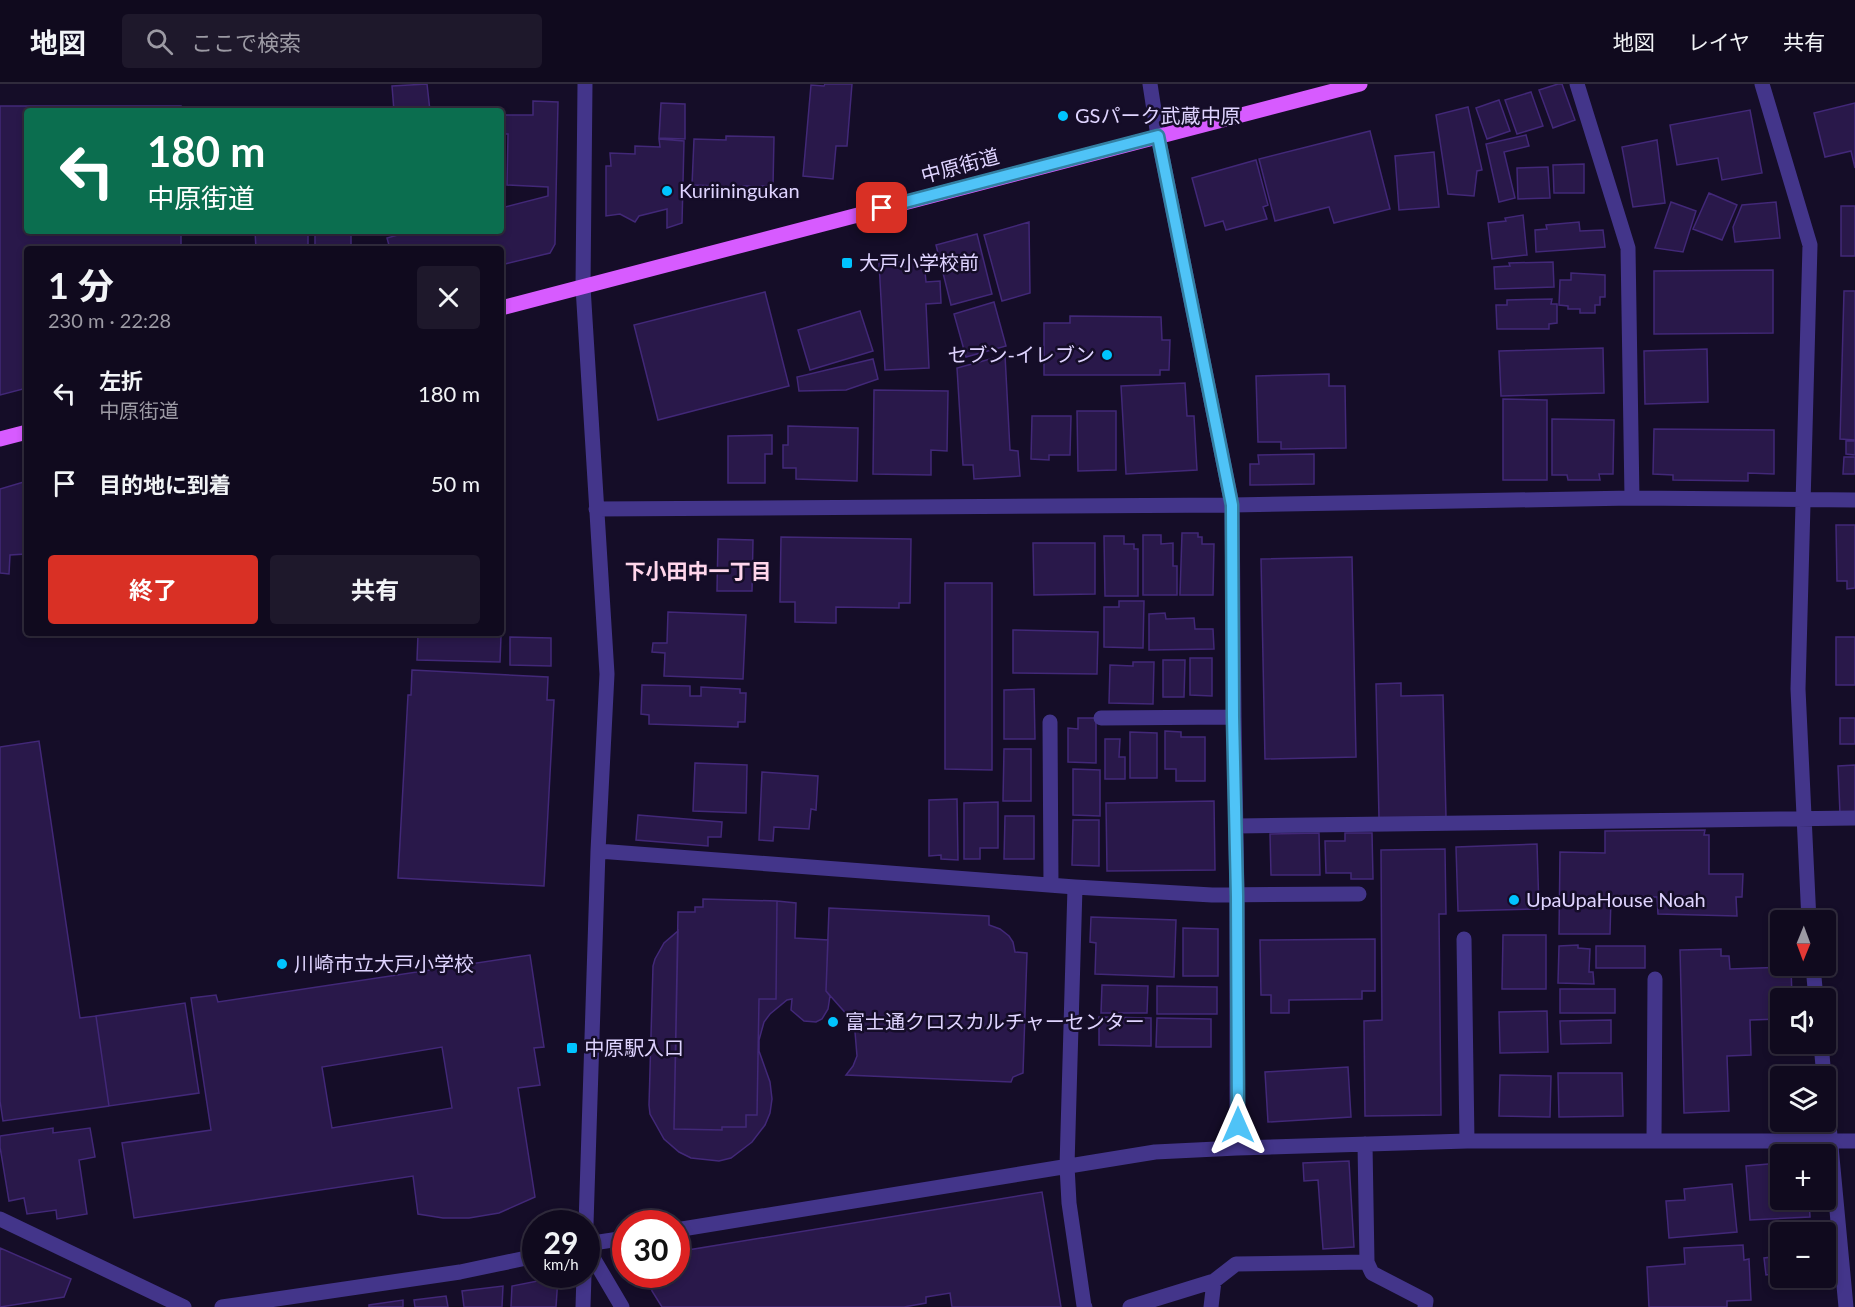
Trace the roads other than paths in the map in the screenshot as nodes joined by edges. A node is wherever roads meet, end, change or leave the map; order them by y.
1 (585, 84) edge
2 (1149, 84) edge
3 (1360, 84) edge
4 (1577, 84) edge
5 (1762, 84) edge
6 (1158, 136) junction
7 (583, 287) junction
8 (504, 307) edge
9 (24, 433) edge
10 (0, 439) edge
11 (1632, 498) junction
12 (1803, 500) junction
13 (1855, 500) edge
14 (1232, 505) junction
15 (596, 509) junction
16 (1233, 717) junction
17 (1101, 718) dead end
18 (1050, 722) dead end
19 (1803, 818) junction
20 (1855, 818) edge
21 (1237, 826) junction
22 (598, 851) junction
23 (1051, 885) junction
24 (1076, 887) junction
25 (1359, 894) dead end
26 (1237, 896) junction
27 (1808, 910) edge
28 (1464, 939) dead end
29 (1655, 979) dead end
30 (1829, 1132) edge
31 (1467, 1141) junction
32 (1830, 1141) junction
33 (1855, 1141) edge
34 (1654, 1142) junction
35 (1365, 1144) junction
36 (1238, 1148) junction
37 (1067, 1166) junction
38 (586, 1210) edge
39 (0, 1219) edge
40 (690, 1228) edge
41 (522, 1259) edge
42 (1367, 1262) junction
43 (600, 1269) edge
44 (1214, 1281) junction
45 (584, 1288) edge
46 (184, 1307) edge
47 (222, 1307) edge
48 (583, 1307) edge
49 (622, 1307) edge
50 (1085, 1307) edge
51 (1130, 1307) edge
52 (1211, 1307) edge
53 (1425, 1307) edge
54 (1846, 1307) edge

1 - 7 street
2 - 6 street
3 - 6 main road, 中原街道
4 - 11 street
5 - 12 street
6 - 7 main road, 中原街道
6 - 14 street
7 - 8 main road, 中原街道
7 - 15 street
9 - 10 main road
11 - 12 street
11 - 14 street
12 - 13 street
12 - 19 street
14 - 15 street
14 - 16 street
15 - 22 street
16 - 17 street
16 - 21 street
18 - 23 street
19 - 20 street
19 - 21 street
19 - 27 street
21 - 26 street
22 - 23 street
22 - 38 street
23 - 24 street
24 - 26 street
24 - 37 street
25 - 26 street
26 - 36 street
28 - 31 street
29 - 34 street
30 - 32 street
31 - 34 street
31 - 35 street
32 - 33 street
32 - 34 street
32 - 54 street
35 - 36 street
35 - 42 street
36 - 37 street
37 - 40 street
37 - 50 street
39 - 46 street
41 - 47 street
42 - 44 street
42 - 53 street
43 - 49 street
44 - 51 street
44 - 52 street
45 - 48 street

